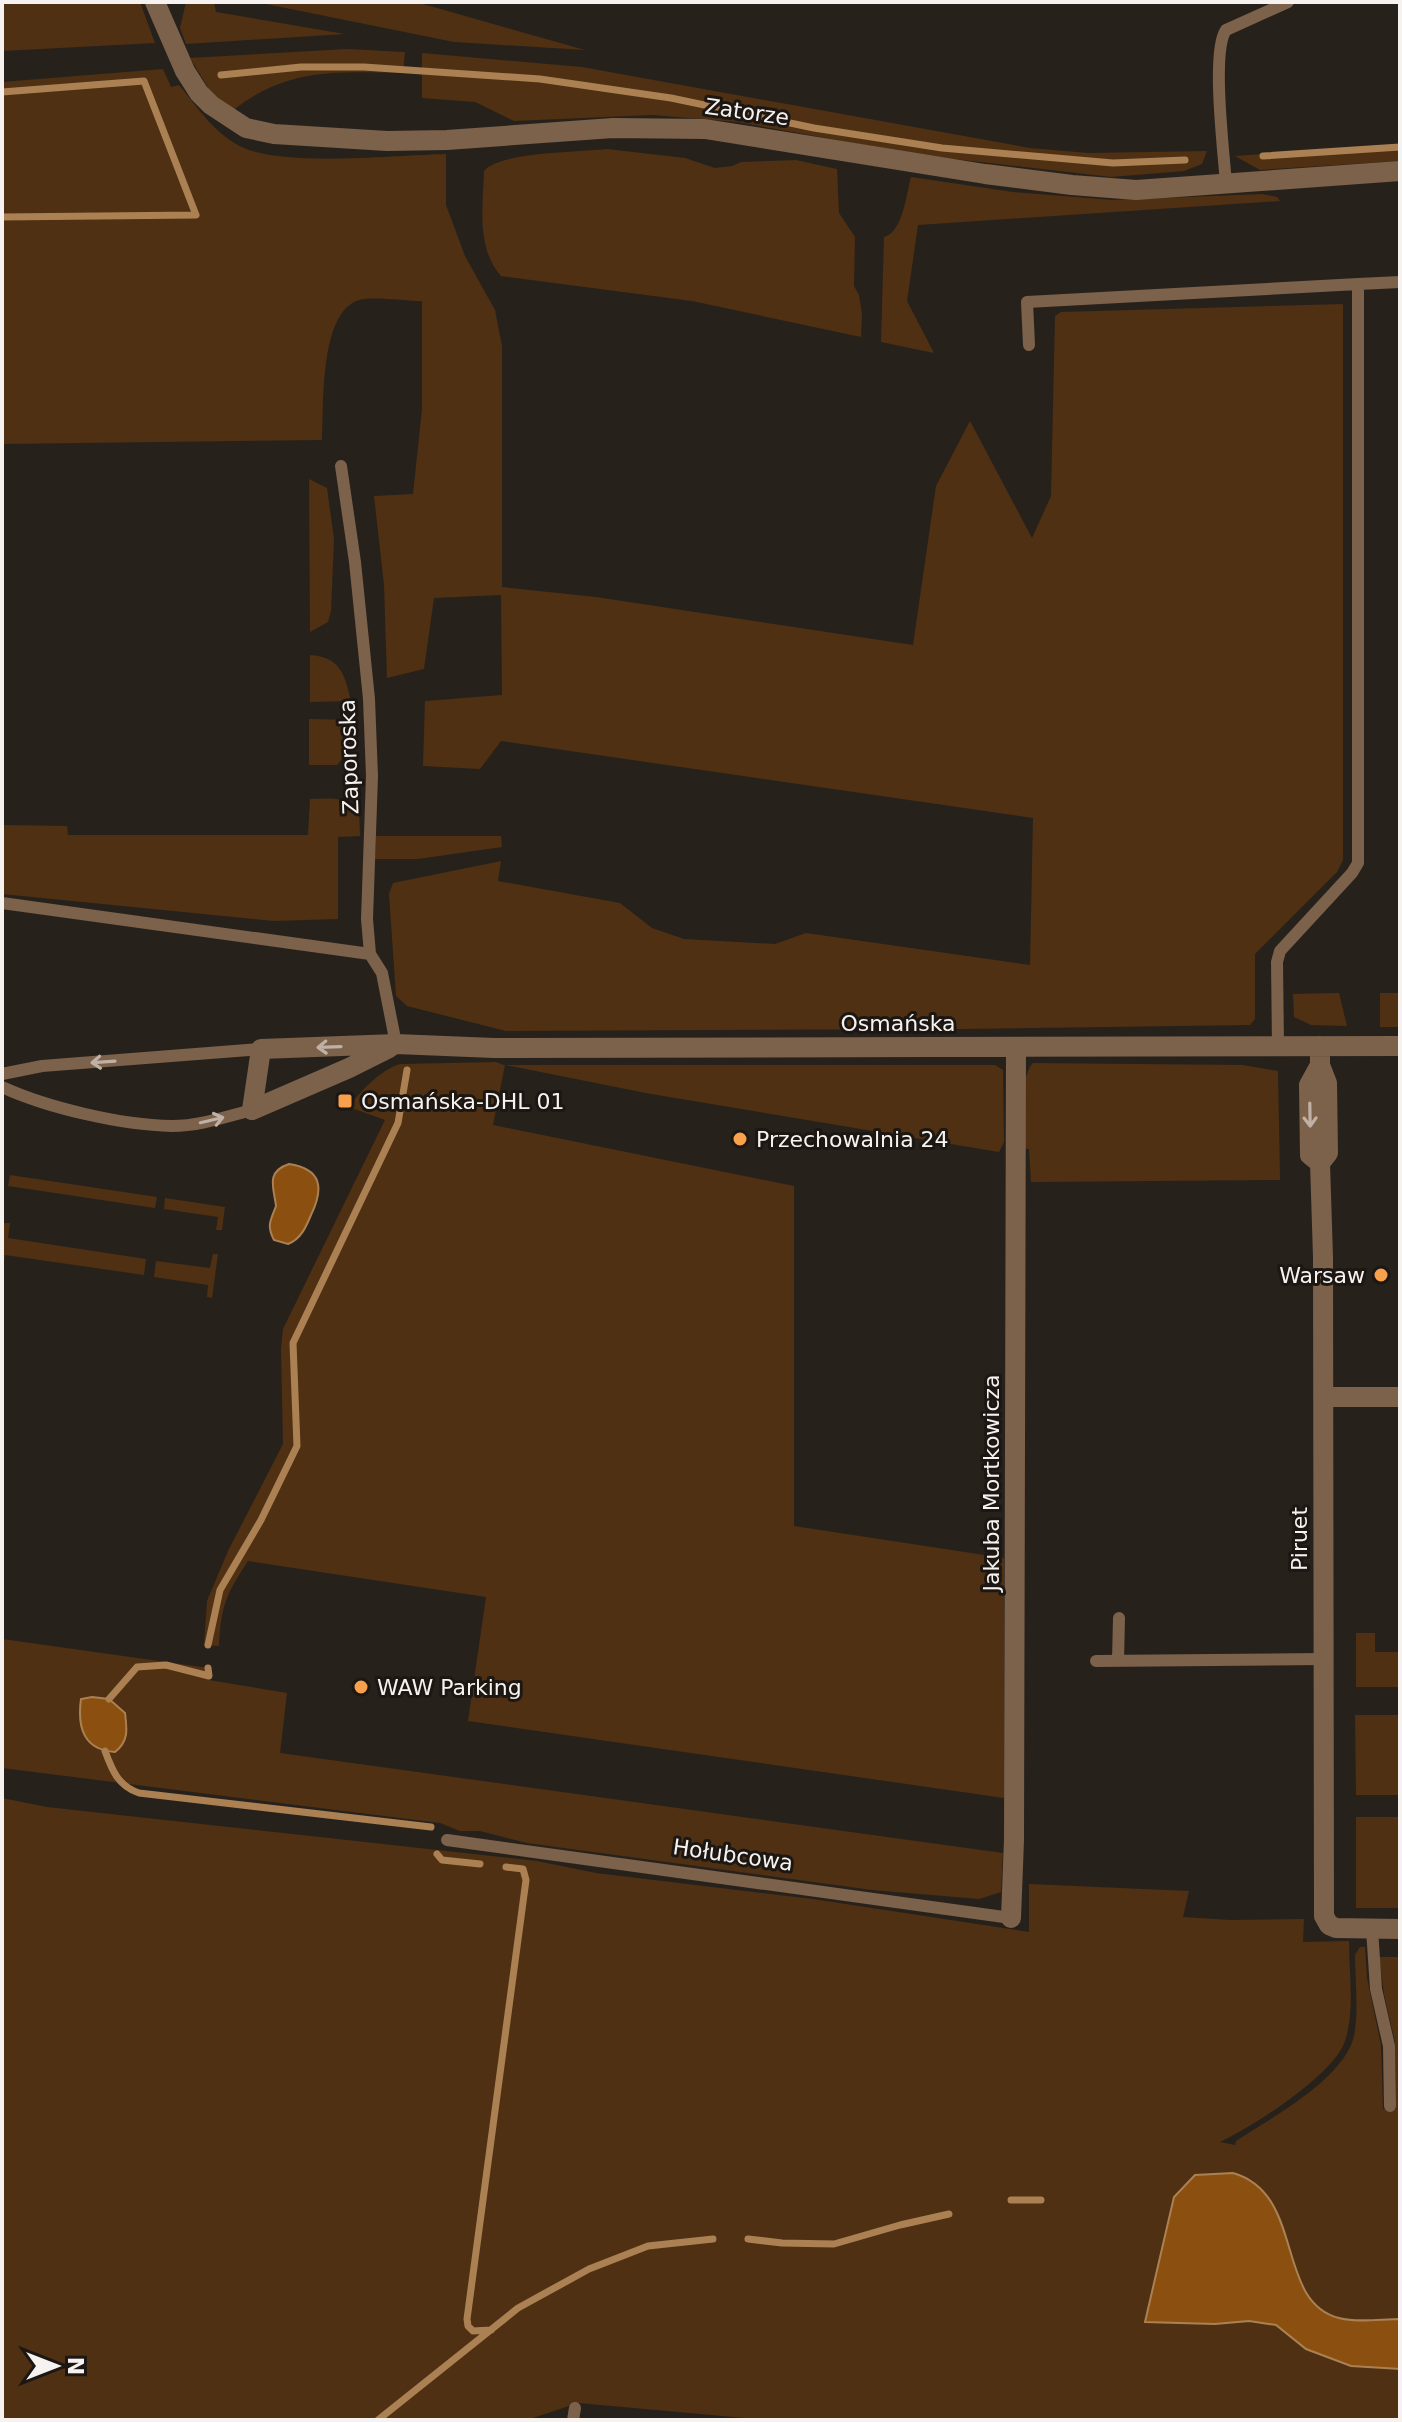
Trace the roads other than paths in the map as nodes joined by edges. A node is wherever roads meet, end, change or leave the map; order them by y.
1 (155, 2) edge
2 (1288, 2) edge
3 (1400, 171) edge
4 (1226, 184) junction
5 (1400, 282) edge
6 (1358, 284) junction
7 (1029, 345) dead end
8 (341, 466) dead end
9 (2, 903) edge
10 (370, 954) junction
11 (396, 1044) junction
12 (1278, 1046) junction
13 (1400, 1046) edge
14 (1016, 1047) junction
15 (261, 1049) junction
16 (1320, 1055) junction
17 (2, 1074) edge
18 (2, 1087) edge
19 (252, 1110) junction
20 (1323, 1397) junction
21 (1400, 1397) edge
22 (1119, 1618) dead end
23 (1323, 1659) junction
24 (1096, 1661) dead end
25 (1118, 1661) junction
26 (447, 1840) dead end
27 (1011, 1918) joint
28 (1372, 1929) junction
29 (1400, 1929) edge
30 (1390, 2106) dead end

1 - 4 street, Zatorze
2 - 4 lane
3 - 4 street, Zatorze
5 - 6 lane
6 - 7 lane
6 - 12 lane
8 - 10 lane, Zaporoska
9 - 10 lane
10 - 11 lane, Zaporoska
11 - 14 street, Osmańska
11 -> 15 street, Osmańska
11 - 19 street
12 - 14 street, Osmańska
12 - 16 street, Osmańska
13 - 16 street, Osmańska
14 - 27 street, Jakuba Mortkowicza
15 -> 17 lane
15 - 19 street
16 - 20 street, Piruet
18 -> 19 lane
20 - 21 street
20 - 23 street, Piruet
22 - 25 lane
23 - 25 lane
23 - 28 street, Piruet
24 - 25 lane
26 - 27 lane, Hołubcowa
28 - 29 street
28 - 30 lane

